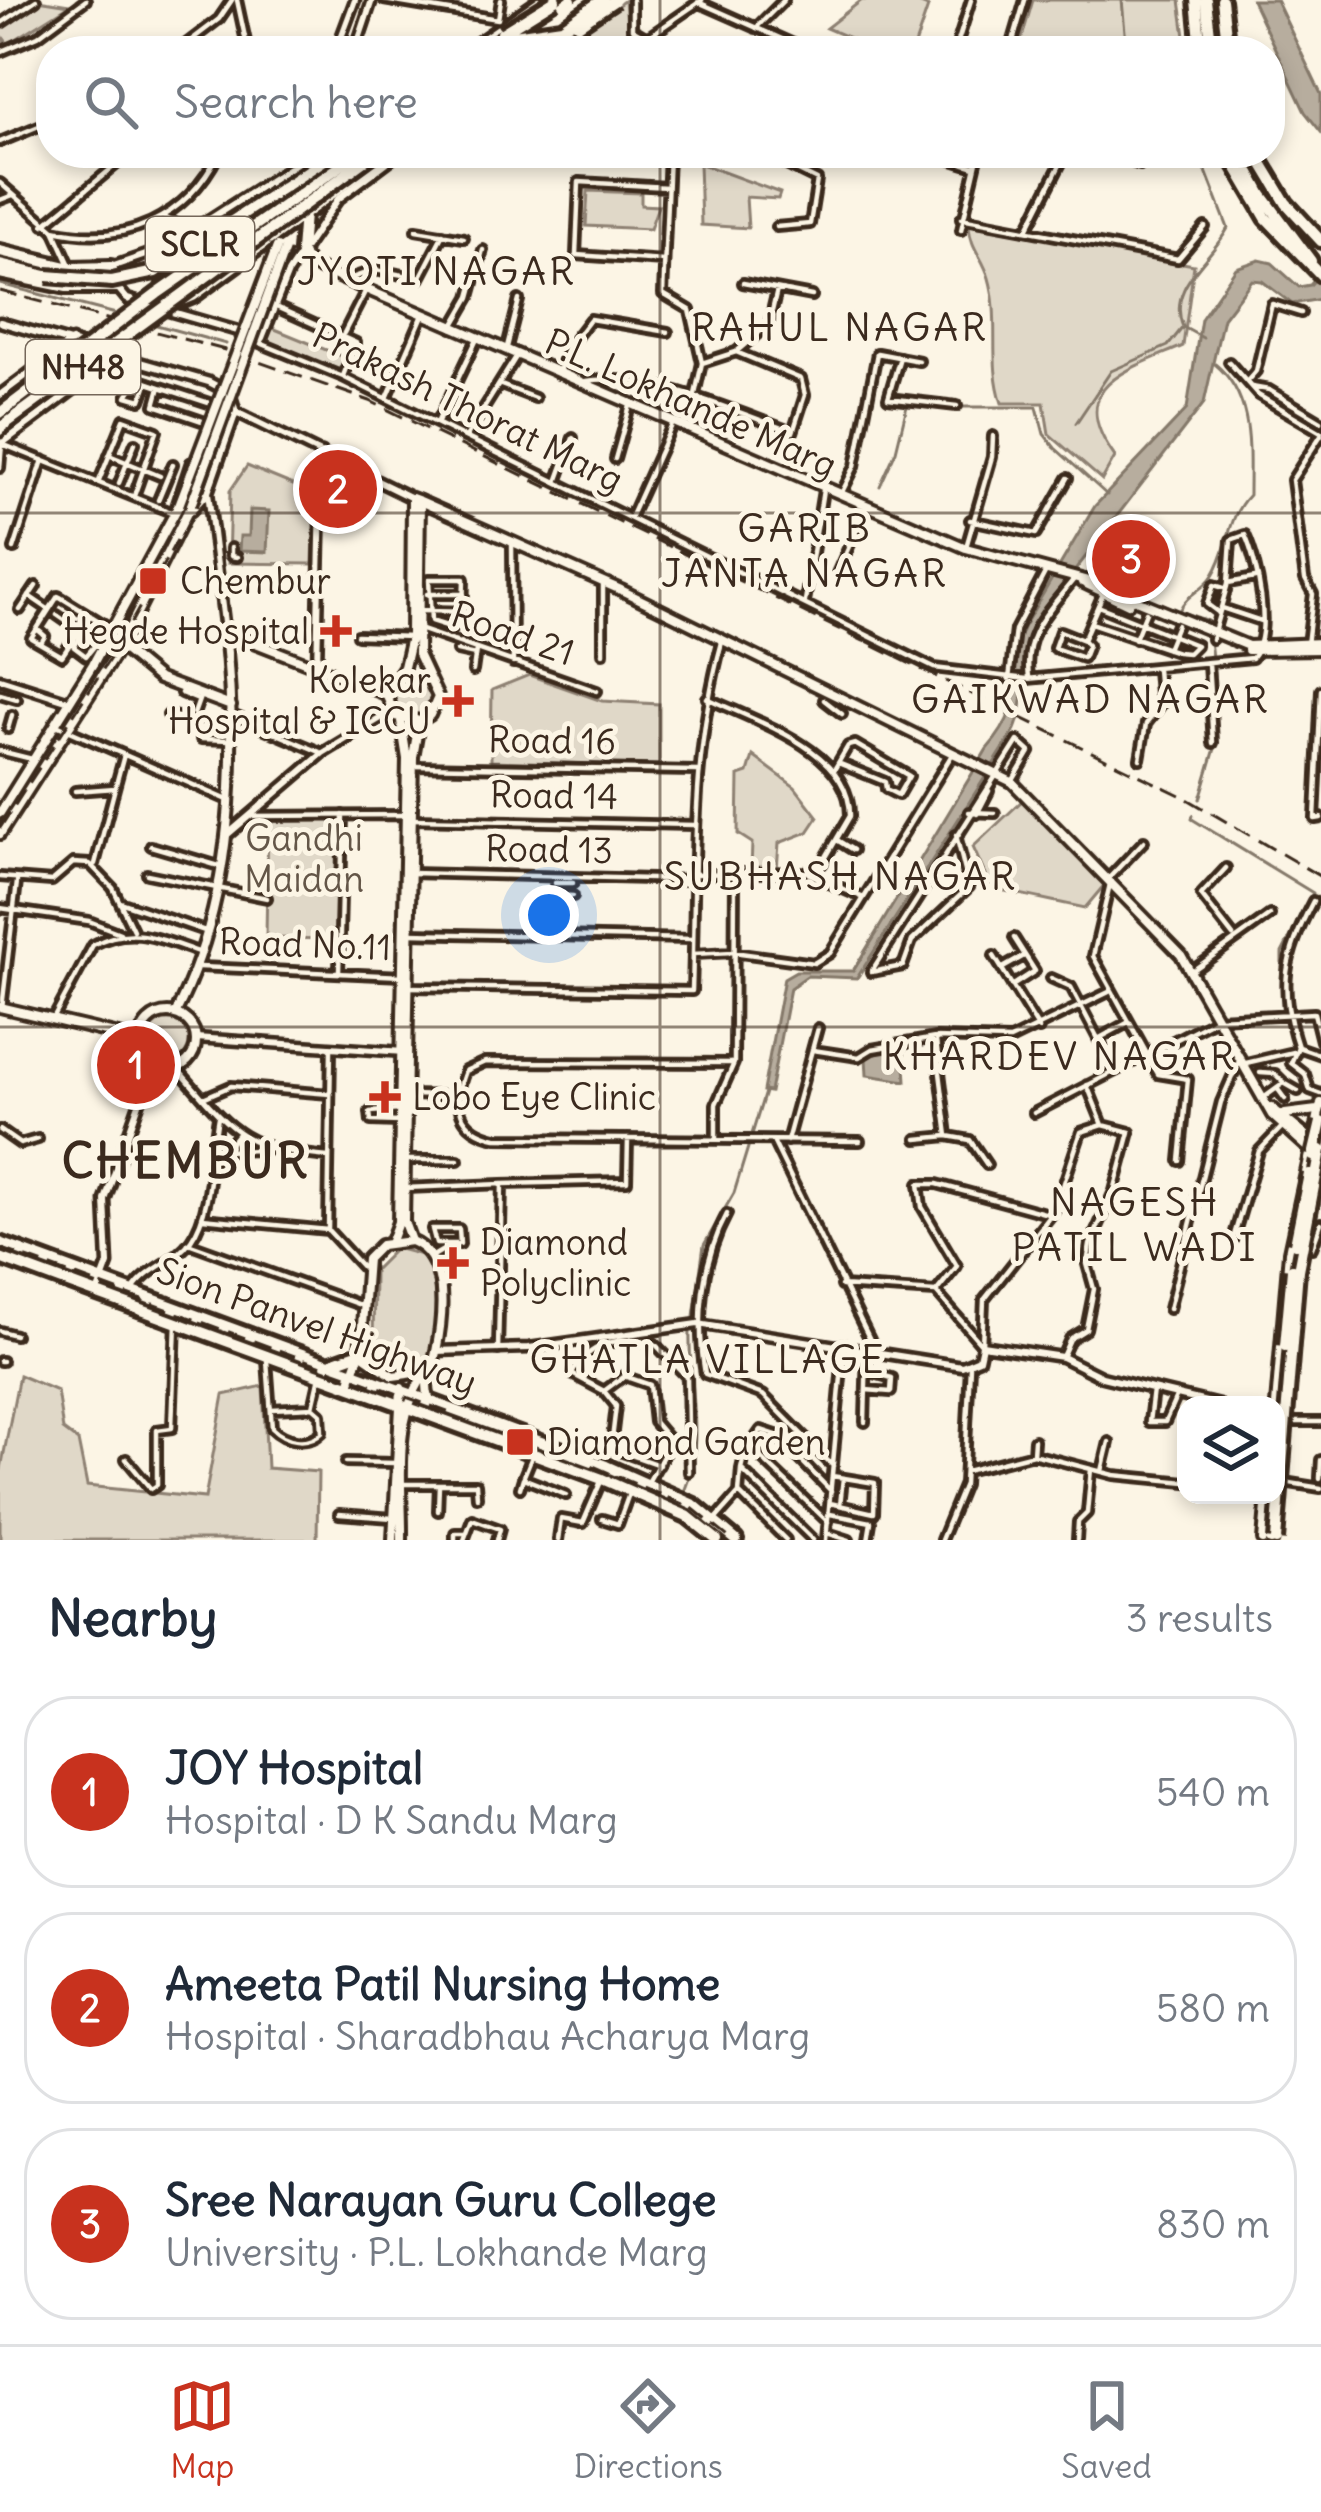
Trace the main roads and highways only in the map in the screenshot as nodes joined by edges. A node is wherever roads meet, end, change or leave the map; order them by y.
1 (555, 0) edge
2 (571, 0) edge
3 (586, 0) edge
4 (602, 0) edge
5 (616, 0) edge
6 (1196, 0) edge
7 (1206, 0) edge
8 (1222, 0) edge
9 (523, 11) road end
10 (553, 22) junction
11 (533, 25) junction
12 (503, 36) edge
13 (507, 36) edge
14 (511, 36) edge
15 (528, 36) edge
16 (537, 36) edge
17 (545, 36) edge
18 (1200, 36) edge
19 (1210, 36) edge
20 (1226, 36) edge
21 (309, 168) edge
22 (311, 168) edge
23 (311, 168) edge
24 (315, 168) edge
25 (338, 168) edge
26 (355, 168) edge
27 (368, 168) edge
28 (1237, 168) edge
29 (1247, 168) edge
30 (1265, 168) edge
31 (311, 218) junction
32 (282, 238) junction
33 (1321, 241) edge
34 (303, 245) junction
35 (0, 262) edge
36 (1318, 272) edge
37 (48, 273) junction
38 (157, 294) junction
39 (167, 307) junction
40 (0, 413) edge
41 (0, 428) edge
42 (416, 500) junction
43 (1076, 580) junction
44 (1161, 616) junction
45 (413, 631) junction
46 (110, 633) junction
47 (1213, 637) junction
48 (1321, 646) edge
49 (120, 647) junction
50 (1259, 650) junction
51 (400, 674) junction
52 (426, 676) junction
53 (386, 694) junction
54 (232, 715) junction
55 (400, 720) junction
56 (421, 721) junction
57 (410, 766) junction
58 (5, 797) edge
59 (0, 813) edge
60 (0, 834) edge
61 (1, 1007) edge
62 (176, 1014) junction
63 (140, 1040) junction
64 (403, 1095) junction
65 (1270, 1107) junction
66 (1320, 1112) edge
67 (1282, 1114) junction
68 (1317, 1149) edge
69 (1321, 1178) edge
70 (391, 1241) junction
71 (411, 1241) junction
72 (0, 1244) edge
73 (0, 1258) edge
74 (101, 1285) junction
75 (360, 1353) junction
76 (325, 1369) junction
77 (429, 1369) junction
78 (351, 1379) junction
79 (406, 1389) junction
80 (1277, 1396) edge
81 (1281, 1396) edge
82 (429, 1398) junction
83 (402, 1417) junction
84 (1270, 1504) edge
85 (398, 1540) edge
86 (717, 1540) edge
87 (736, 1540) edge
88 (1272, 1540) edge

1 - 12 highway, bridge
2 - 10 highway
3 - 10 highway
4 - 10 highway, bridge
5 - 10 highway, bridge
6 - 18 highway
7 - 19 highway
8 - 20 highway
9 - 11 highway
10 - 11 highway
10 - 13 highway, bridge
10 - 15 highway
10 - 16 highway
10 - 17 highway
11 - 14 highway
21 - 37 highway, SCLR, bridge
22 - 37 highway, SCLR, bridge
23 - 38 highway, bridge
24 - 32 main road
25 - 38 highway, NH48, bridge
26 - 39 highway, NH48, bridge
27 - 31 highway
28 - 36 highway
29 - 36 highway
30 - 33 highway
31 - 32 highway
31 - 34 highway
32 - 34 highway
32 - 39 highway, bridge
32 - 46 main road, bridge
32 - 49 main road, bridge
34 - 43 main road, P.L. Lokhande Marg
35 - 35 highway
35 - 37 highway, SCLR
38 - 40 highway, NH48, bridge
39 - 41 highway, NH48, bridge
42 - 45 main road
42 - 45 main road
42 - 65 main road
43 - 44 main road, P.L. Lokhande Marg
43 - 44 main road, P.L. Lokhande Marg
44 - 47 main road, P.L. Lokhande Marg
44 - 47 main road, P.L. Lokhande Marg
45 - 51 main road
45 - 52 main road
46 - 49 main road
46 - 58 main road
47 - 50 main road, P.L. Lokhande Marg
48 - 50 main road, P.L. Lokhande Marg
48 - 50 main road, P.L. Lokhande Marg
49 - 54 main road
49 - 60 main road
51 - 52 main road
51 - 53 main road
52 - 56 main road
53 - 54 main road
53 - 55 main road
54 - 62 main road
55 - 56 main road
55 - 57 main road
56 - 57 main road
57 - 64 main road
58 - 59 main road
61 - 63 main road
62 - 63 main road
62 - 63 main road
64 - 70 main road
64 - 71 main road
65 - 67 main road
65 - 68 main road
66 - 67 main road
66 - 68 main road
66 - 81 highway, bridge
67 - 68 main road
68 - 80 main road
68 - 88 highway, bridge
69 - 88 main road
70 - 71 main road
70 - 75 main road
71 - 77 main road
72 - 74 highway, Sion Panvel Highway
73 - 74 highway, Sion Panvel Highway
74 - 76 highway, Sion Panvel Highway
74 - 76 highway, Sion Panvel Highway
75 - 76 highway
75 - 77 main road
75 - 78 main road
76 - 78 highway, Sion Panvel Highway
77 - 79 main road
77 - 82 main road
78 - 79 highway, Sion Panvel Highway
78 - 83 highway, Sion Panvel Highway
79 - 82 highway, Sion Panvel Highway
79 - 83 main road
82 - 87 highway, Sion Panvel Highway
83 - 85 main road
83 - 86 highway, Sion Panvel Highway
84 - 88 highway, bridge

